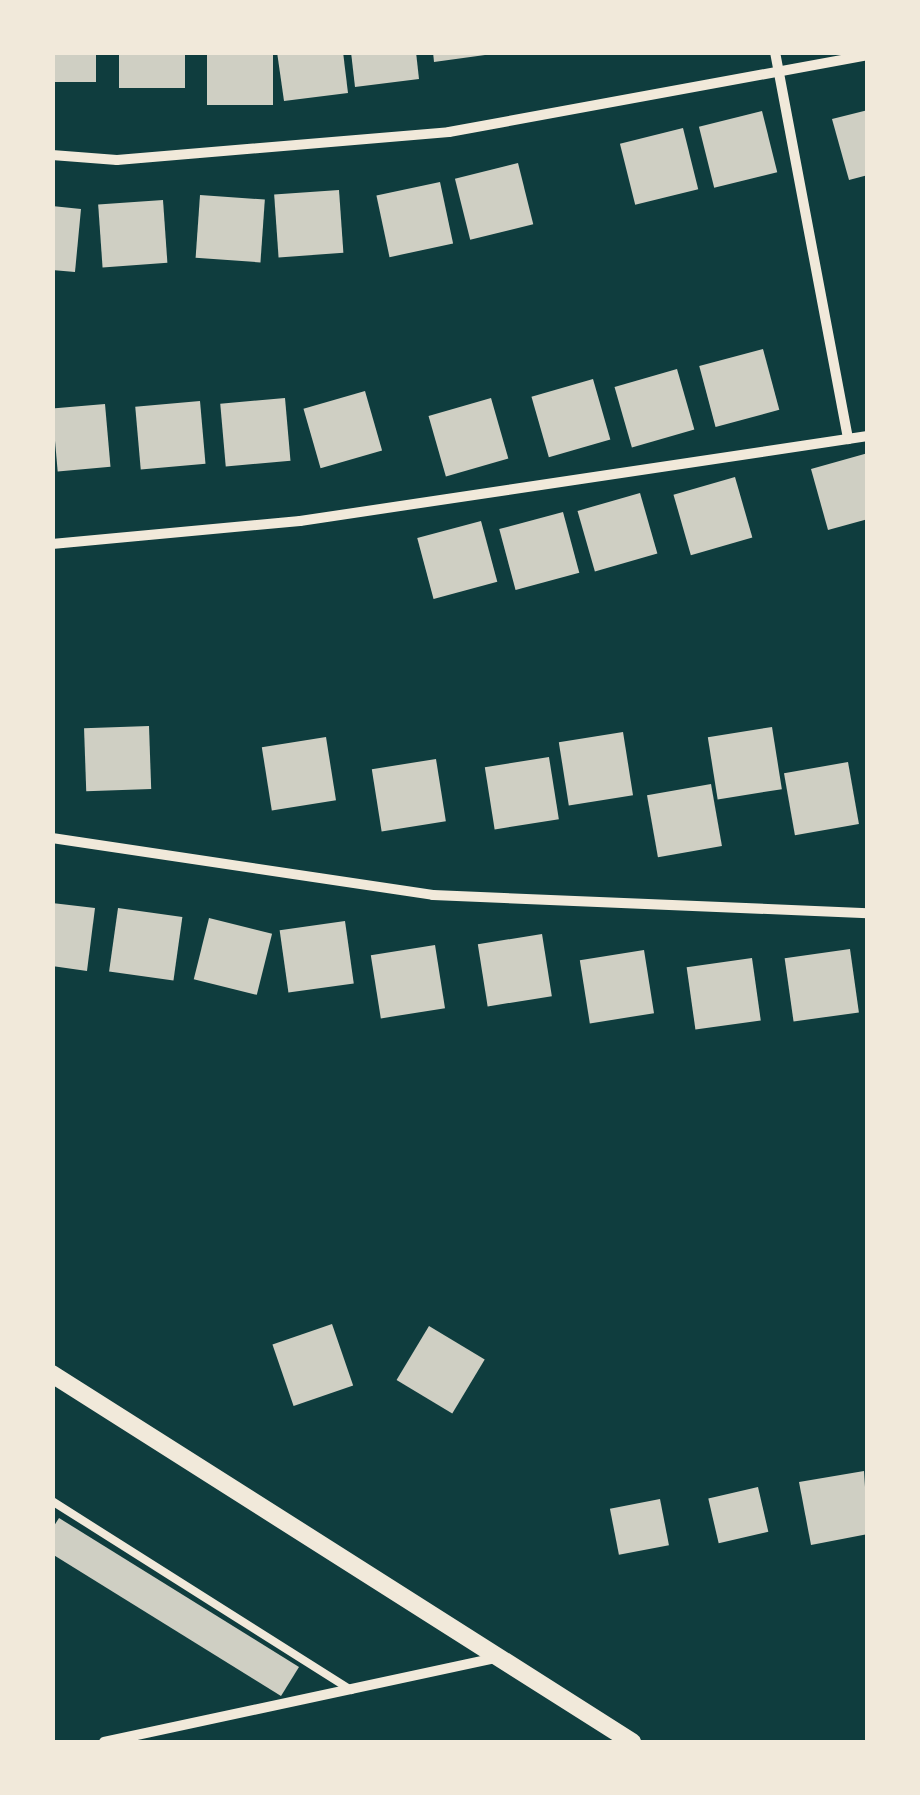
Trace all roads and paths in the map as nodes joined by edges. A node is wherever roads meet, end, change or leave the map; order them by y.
1 (775, 52) edge
2 (868, 55) edge
3 (776, 70) junction
4 (52, 155) edge
5 (868, 436) edge
6 (848, 439) junction
7 (52, 544) edge
8 (52, 838) edge
9 (868, 914) edge
10 (52, 1374) edge
11 (52, 1500) edge
12 (496, 1658) junction
13 (351, 1690) junction
14 (104, 1742) edge
15 (632, 1742) edge

1 - 3 street
2 - 3 street
3 - 4 street
3 - 6 street
5 - 6 street
6 - 7 street
8 - 9 street
10 - 12 street
11 - 13 lane
12 - 13 street
12 - 15 street
13 - 14 street

